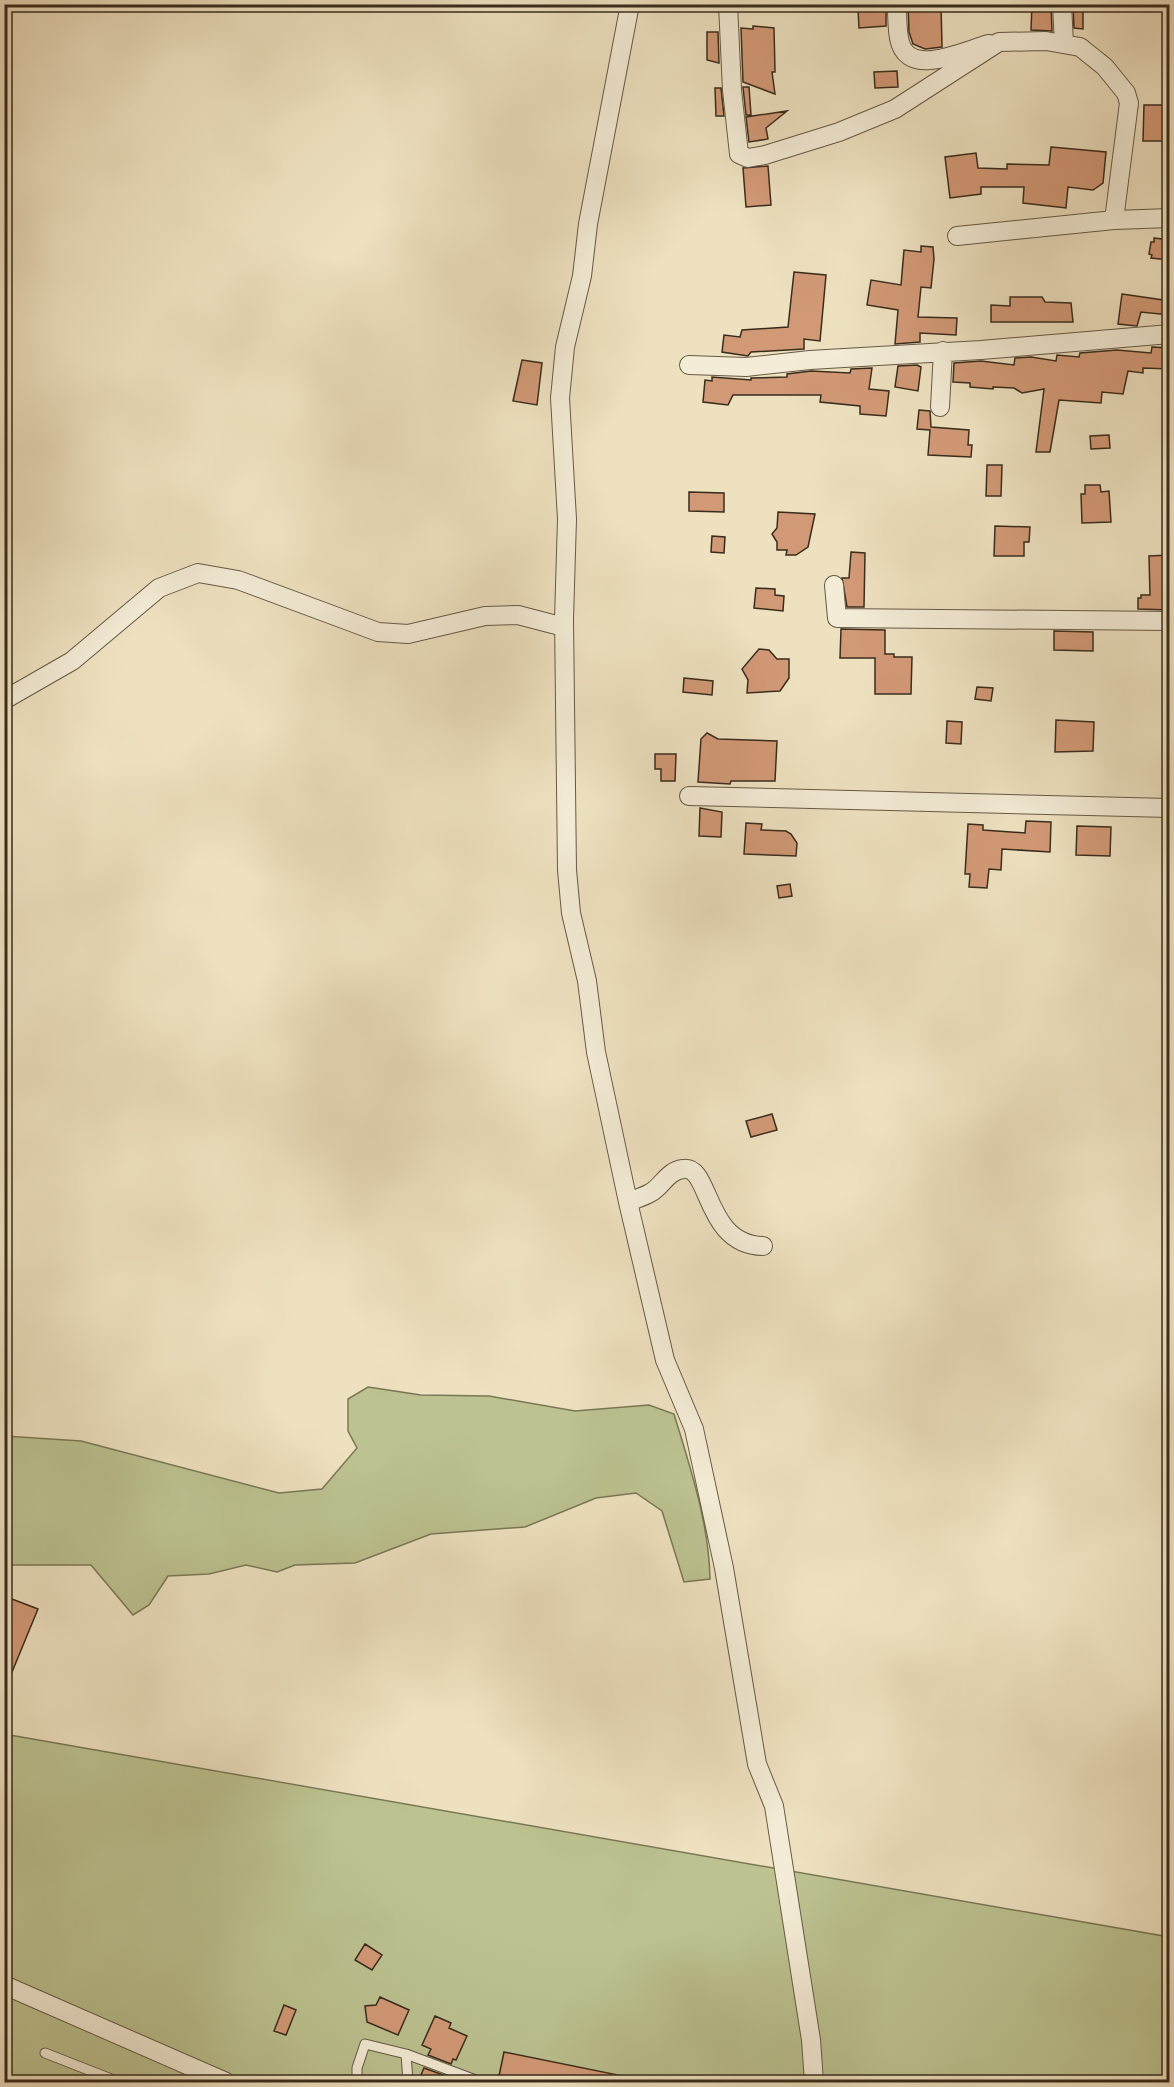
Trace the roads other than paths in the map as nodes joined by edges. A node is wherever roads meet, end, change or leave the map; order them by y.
1 (630, 4) edge
2 (728, 4) edge
3 (897, 4) edge
4 (1062, 4) edge
5 (999, 42) junction
6 (1064, 44) junction
7 (1170, 218) edge
8 (1114, 220) junction
9 (957, 236) dead end
10 (1170, 334) edge
11 (944, 351) junction
12 (689, 365) dead end
13 (940, 407) dead end
14 (834, 585) dead end
15 (1170, 621) edge
16 (564, 627) junction
17 (4, 700) edge
18 (689, 796) dead end
19 (1170, 808) edge
20 (628, 1202) junction
21 (763, 1246) dead end
22 (4, 1985) edge
23 (45, 2054) dead end
24 (406, 2054) junction
25 (119, 2082) edge
26 (226, 2082) edge
27 (357, 2082) edge
28 (408, 2082) edge
29 (481, 2082) edge
30 (814, 2082) edge

1 - 16 street
2 - 5 street
3 - 5 street
4 - 6 street
5 - 6 street
6 - 8 street
7 - 8 street
8 - 9 street
10 - 11 street
11 - 12 street
11 - 13 street
14 - 15 street
16 - 17 street
16 - 20 street
18 - 19 street
20 - 21 street
20 - 30 street
22 - 26 street
23 - 25 lane
24 - 27 lane
24 - 28 lane
24 - 29 lane

